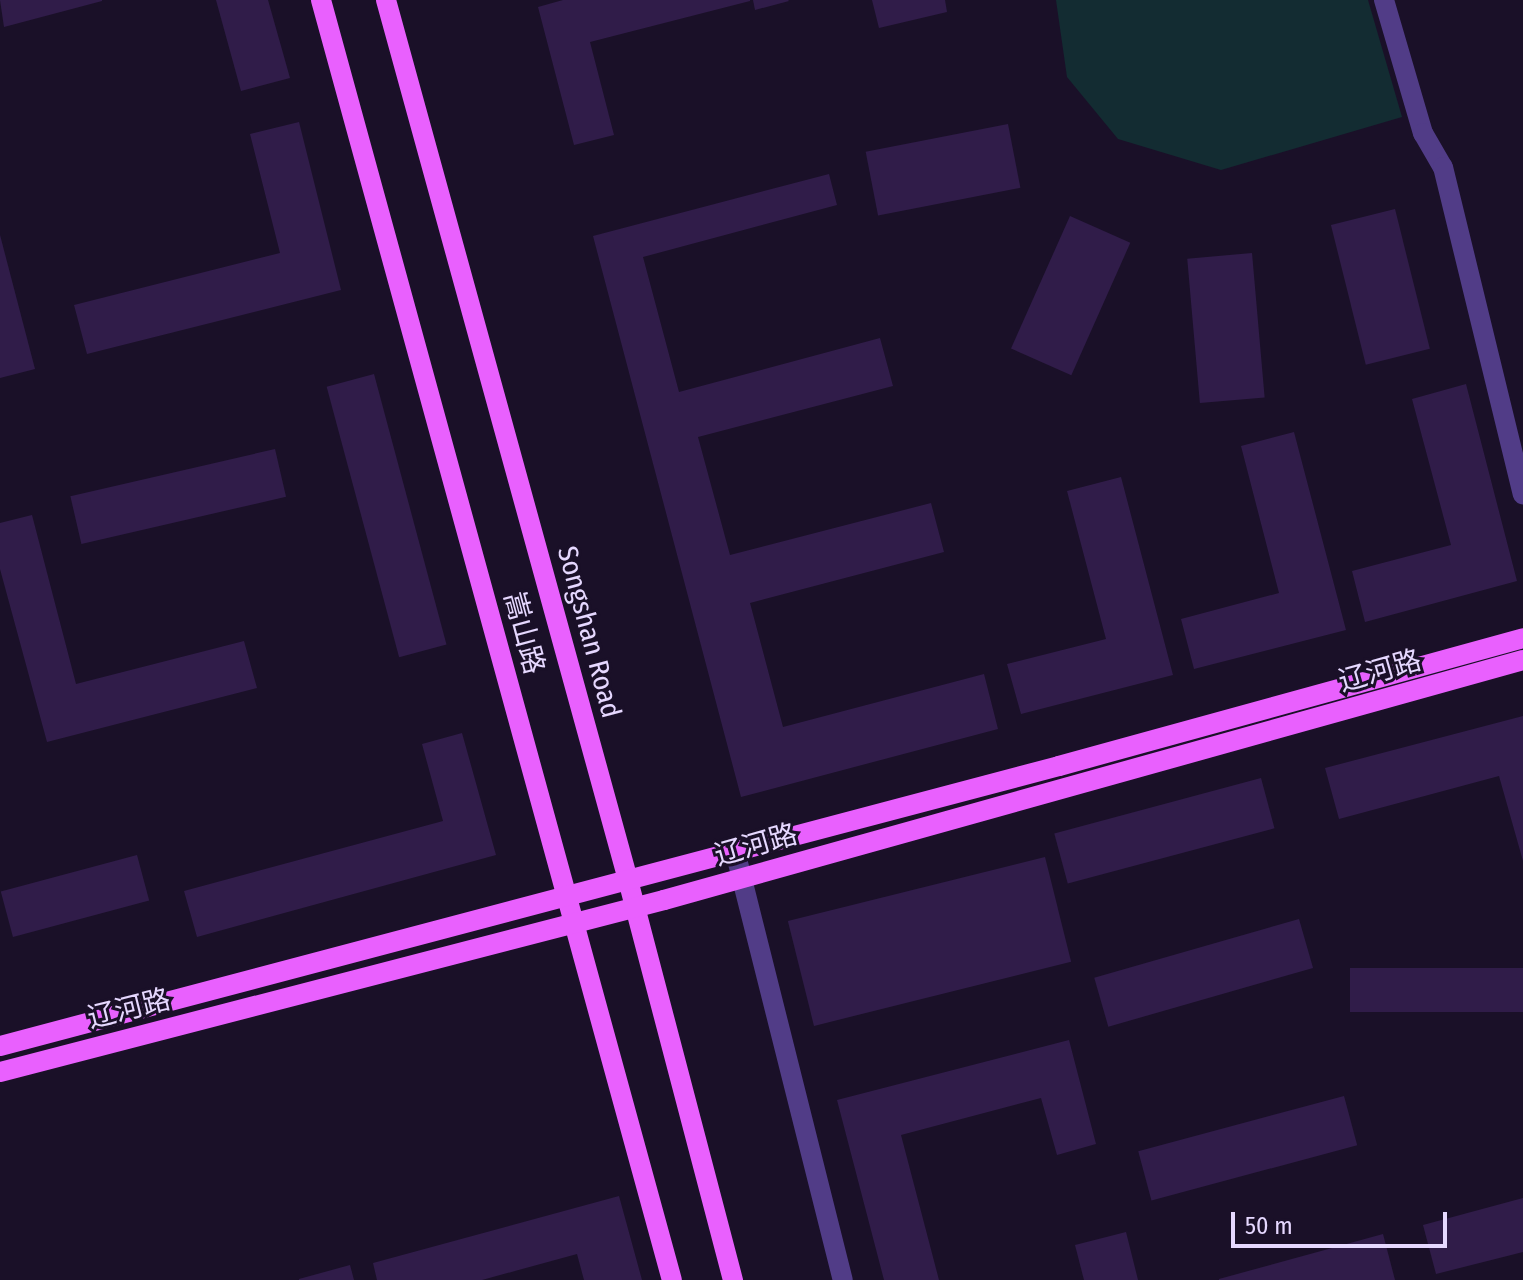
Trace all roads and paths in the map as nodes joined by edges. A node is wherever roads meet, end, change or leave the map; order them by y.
1 (321, 0) edge
2 (386, 0) edge
3 (1384, 0) edge
4 (1523, 494) edge
5 (1523, 638) edge
6 (1523, 660) edge
7 (735, 851) junction
8 (743, 878) junction
9 (628, 880) junction
10 (567, 896) junction
11 (635, 907) junction
12 (574, 923) junction
13 (0, 1046) edge
14 (0, 1072) edge
15 (672, 1280) edge
16 (733, 1280) edge
17 (843, 1280) edge

1 - 10 main road, 嵩山路
2 - 9 main road, Songshan Road
3 - 4 street
5 - 7 main road, 辽河路
6 - 8 main road, 辽河路
7 - 8 street
7 - 9 main road, 辽河路
8 - 11 main road, 辽河路
8 - 17 street
9 - 10 main road, 辽河路
9 - 11 main road, Songshan Road
10 - 12 main road, 嵩山路
10 - 13 main road, 辽河路
11 - 12 main road, 辽河路
11 - 16 main road, Songshan Road
12 - 14 main road, 辽河路
12 - 15 main road, 嵩山路

